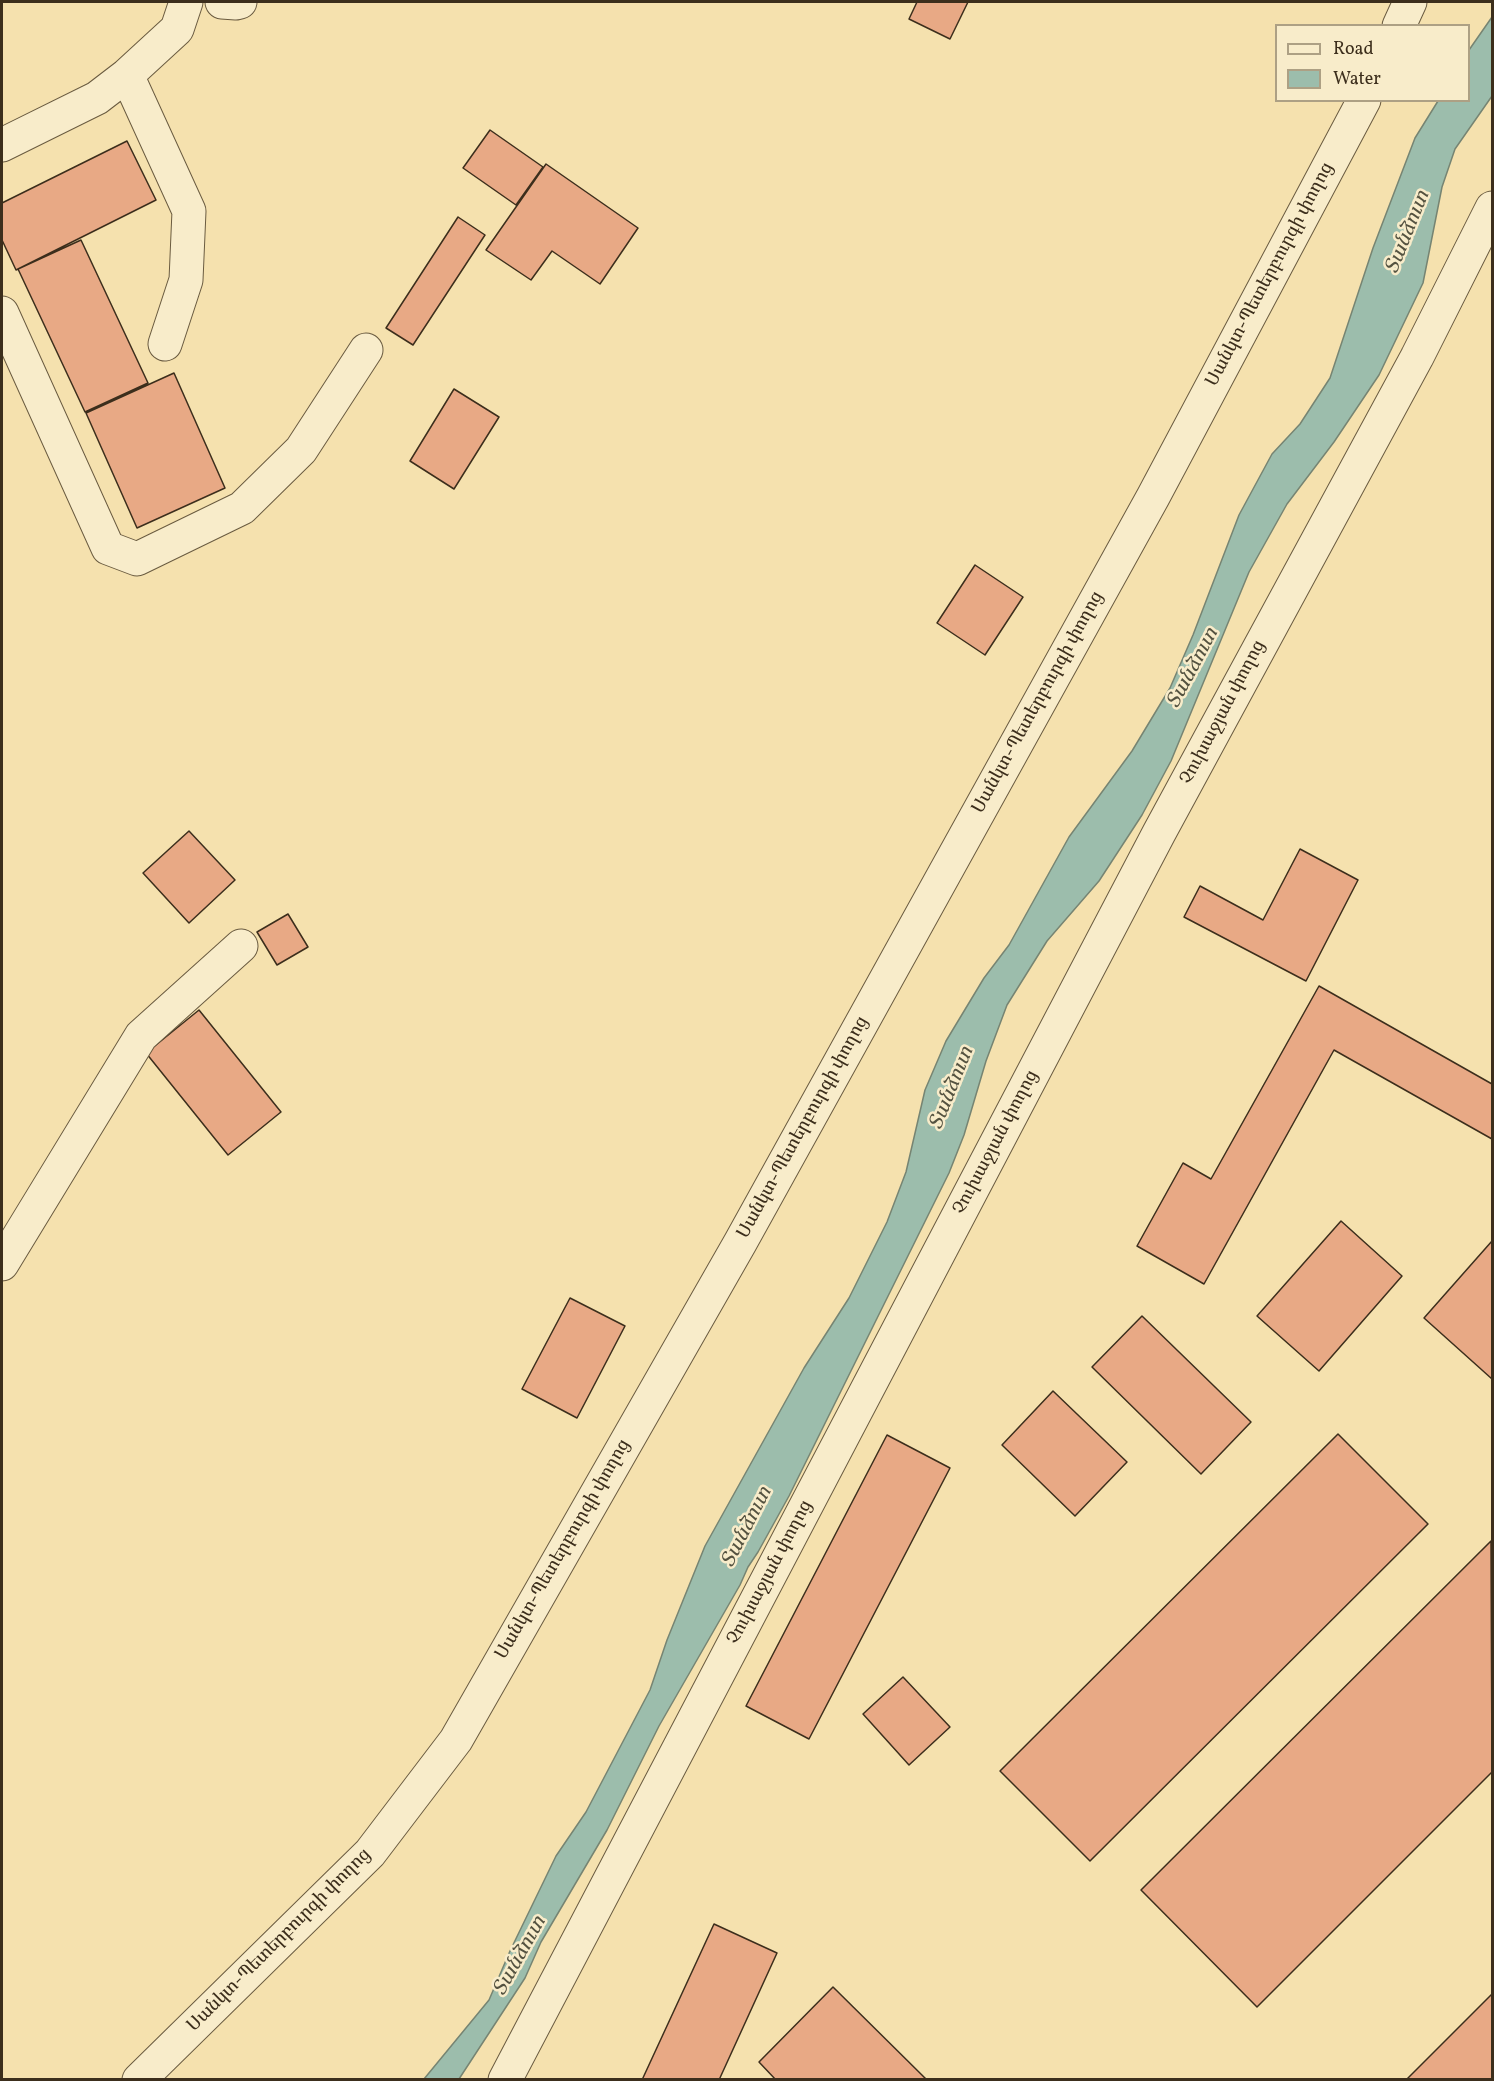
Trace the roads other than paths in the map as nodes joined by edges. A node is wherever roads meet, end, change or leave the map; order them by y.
1 (186, 2) edge
2 (222, 2) edge
3 (240, 2) edge
4 (1410, 2) edge
5 (1400, 24) edge
6 (127, 75) junction
7 (1363, 102) edge
8 (2, 145) edge
9 (1492, 208) edge
10 (2, 314) edge
11 (165, 344) dead end
12 (366, 350) dead end
13 (240, 946) dead end
14 (2, 1264) edge
15 (139, 2079) edge
16 (505, 2079) edge

1 - 6 street
2 - 3 street
4 - 5 street
6 - 8 street
6 - 11 street
7 - 15 street, Սանկտ-Պետերբուրգի փողոց
9 - 16 street, Չուխաջյան փողոց
10 - 12 street
13 - 14 street

